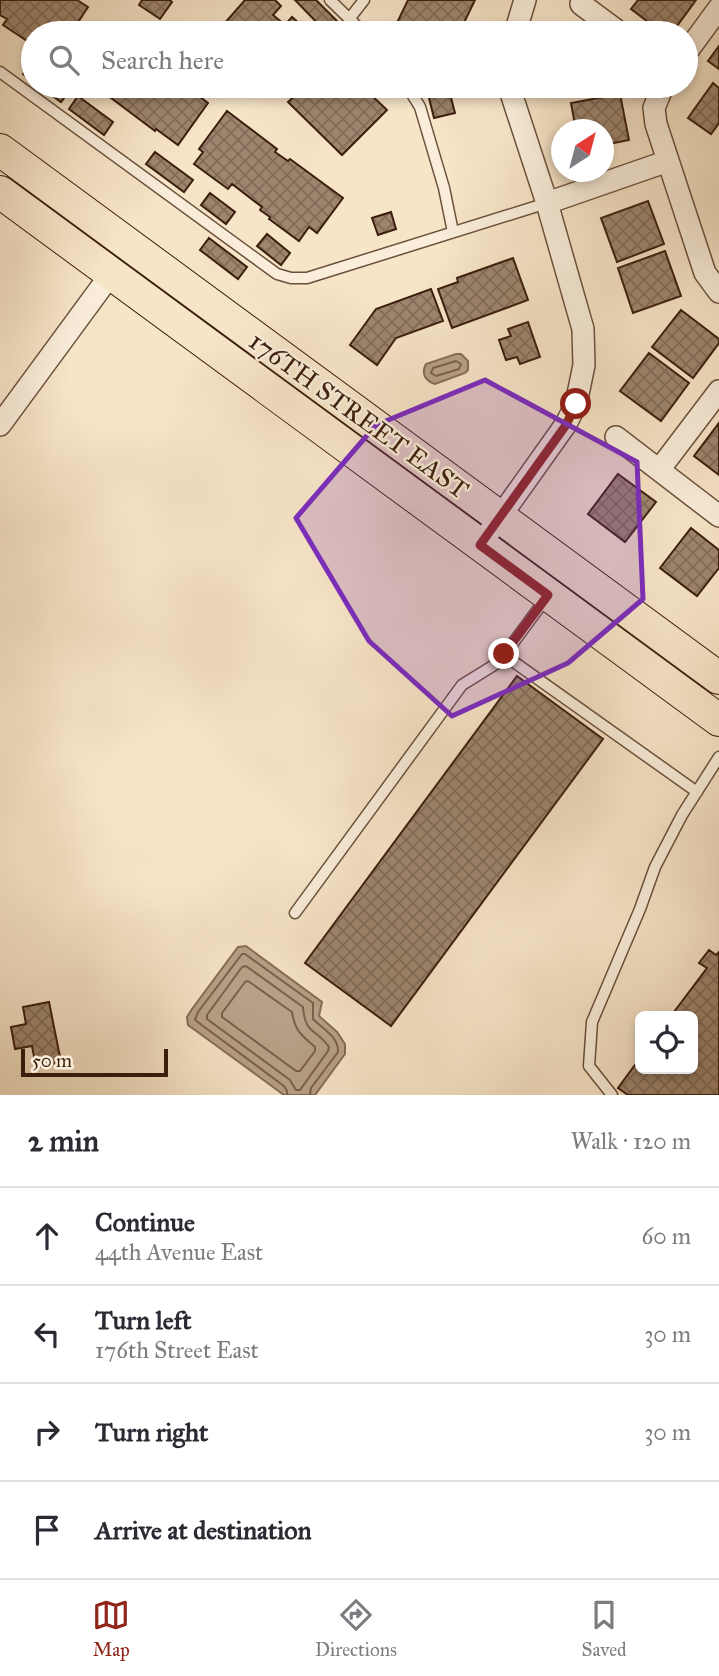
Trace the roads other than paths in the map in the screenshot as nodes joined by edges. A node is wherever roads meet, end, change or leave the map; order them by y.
1 (330, 0) edge
2 (364, 0) edge
3 (525, 0) edge
4 (580, 4) dead end
5 (719, 8) edge
6 (349, 18) junction
7 (352, 21) edge
8 (519, 21) edge
9 (603, 21) edge
10 (698, 37) edge
11 (0, 72) edge
12 (21, 87) edge
13 (36, 98) edge
14 (414, 98) edge
15 (513, 98) edge
16 (658, 98) edge
17 (0, 150) edge
18 (668, 161) junction
19 (0, 192) edge
20 (547, 203) junction
21 (453, 232) junction
22 (111, 274) junction
23 (719, 292) edge
24 (719, 391) edge
25 (0, 425) edge
26 (616, 438) dead end
27 (659, 470) junction
28 (719, 516) edge
29 (500, 518) junction
30 (480, 545) junction
31 (548, 595) junction
32 (504, 654) junction
33 (719, 678) edge
34 (719, 720) edge
35 (719, 757) edge
36 (696, 792) junction
37 (295, 914) dead end
38 (612, 1095) edge

1 - 6 lane
2 - 6 lane
3 - 8 street
4 - 9 street
5 - 10 street
6 - 7 lane
11 - 12 lane
13 - 21 lane
14 - 21 lane
15 - 20 street
16 - 18 street
17 - 29 main road, 176TH STREET EAST
18 - 20 street
18 - 23 street
19 - 22 main road, 176TH STREET EAST
20 - 21 lane
20 - 29 street
22 - 25 street
22 - 30 main road, 176TH STREET EAST
24 - 27 street
26 - 27 street
27 - 28 street
29 - 30 street
29 - 33 main road, 176TH STREET EAST
30 - 31 main road, 176TH STREET EAST
31 - 32 lane
31 - 34 main road, 176TH STREET EAST
32 - 36 lane
32 - 37 lane
35 - 36 lane
36 - 38 lane

